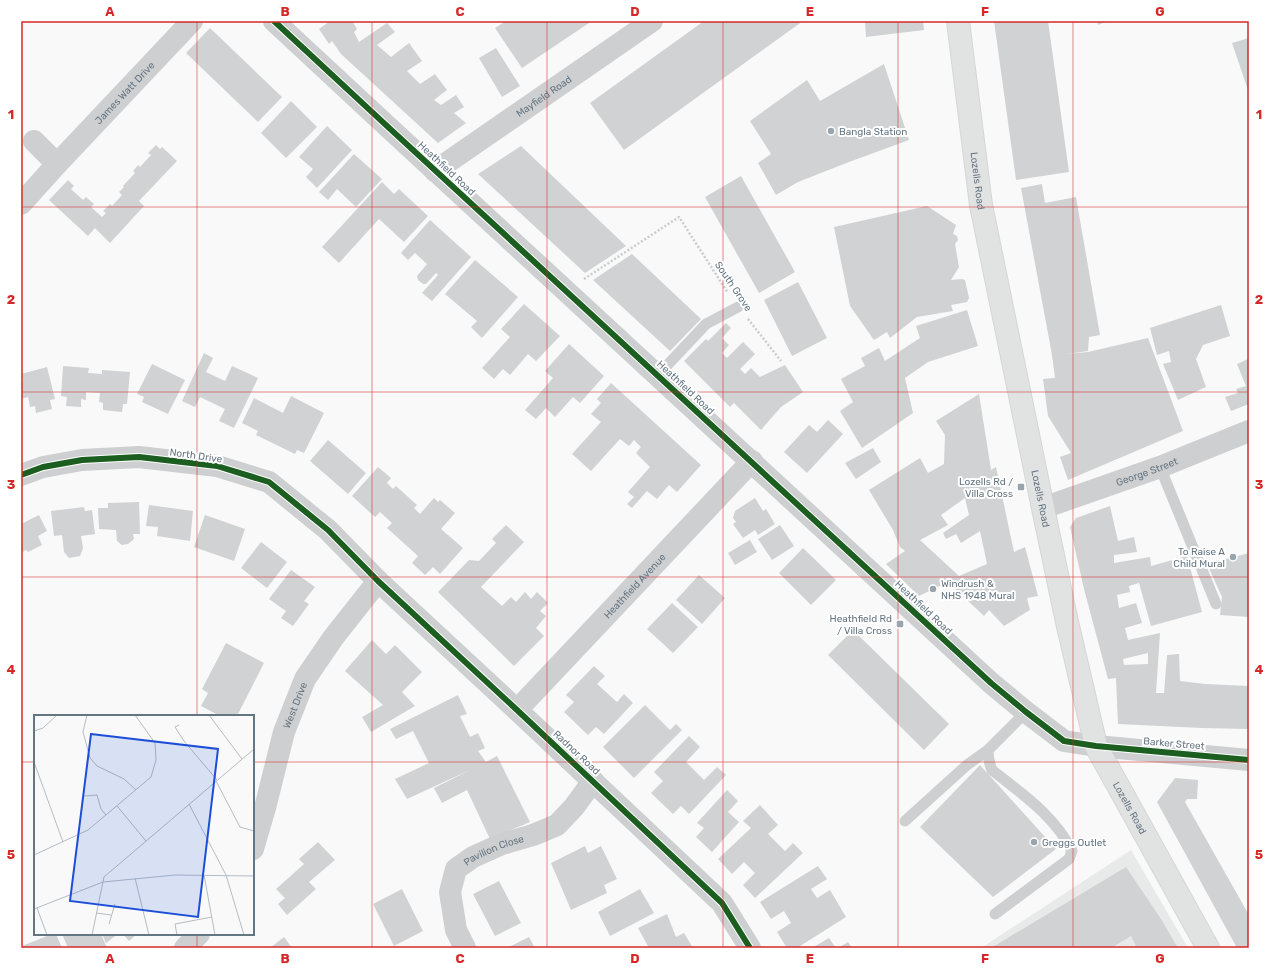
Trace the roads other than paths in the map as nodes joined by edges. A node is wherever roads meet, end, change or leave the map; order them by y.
1 (192, 21) edge
2 (274, 21) edge
3 (652, 21) edge
4 (958, 21) edge
5 (34, 141) dead end
6 (57, 164) junction
7 (436, 171) junction
8 (21, 204) edge
9 (738, 307) road end
10 (658, 375) junction
11 (1249, 431) edge
12 (752, 461) junction
13 (1160, 467) junction
14 (21, 475) edge
15 (1043, 508) junction
16 (378, 581) junction
17 (1216, 604) dead end
18 (517, 710) junction
19 (1026, 712) junction
20 (1096, 746) junction
21 (988, 750) junction
22 (1249, 764) edge
23 (593, 781) junction
24 (905, 821) dead end
25 (254, 846) edge
26 (995, 914) dead end
27 (198, 935) edge
28 (185, 948) edge
29 (465, 948) edge
30 (750, 948) edge
31 (1208, 948) edge

1 - 6 street, James Watt Drive
2 - 7 street, Heathfield Road
3 - 7 street, Mayfield Road
4 - 15 main road, Lozells Road
5 - 6 street
6 - 8 street, James Watt Drive
7 - 10 street, Heathfield Road
9 - 10 lane
10 - 12 street, Heathfield Road
11 - 13 street, George Street
12 - 18 street, Heathfield Avenue
12 - 19 street, Heathfield Road
13 - 15 street, George Street
13 - 17 lane
14 - 16 street, North Drive
15 - 20 main road, Lozells Road
16 - 18 street, Radnor Road
16 - 25 street, West Drive
18 - 23 street, Radnor Road
19 - 20 street, Heathfield Road
19 - 21 lane
20 - 22 street, Barker Street
20 - 31 main road, Lozells Road
21 - 24 lane
21 - 26 lane
23 - 29 street, Pavilion Close
23 - 30 street, Radnor Road
27 - 28 street

